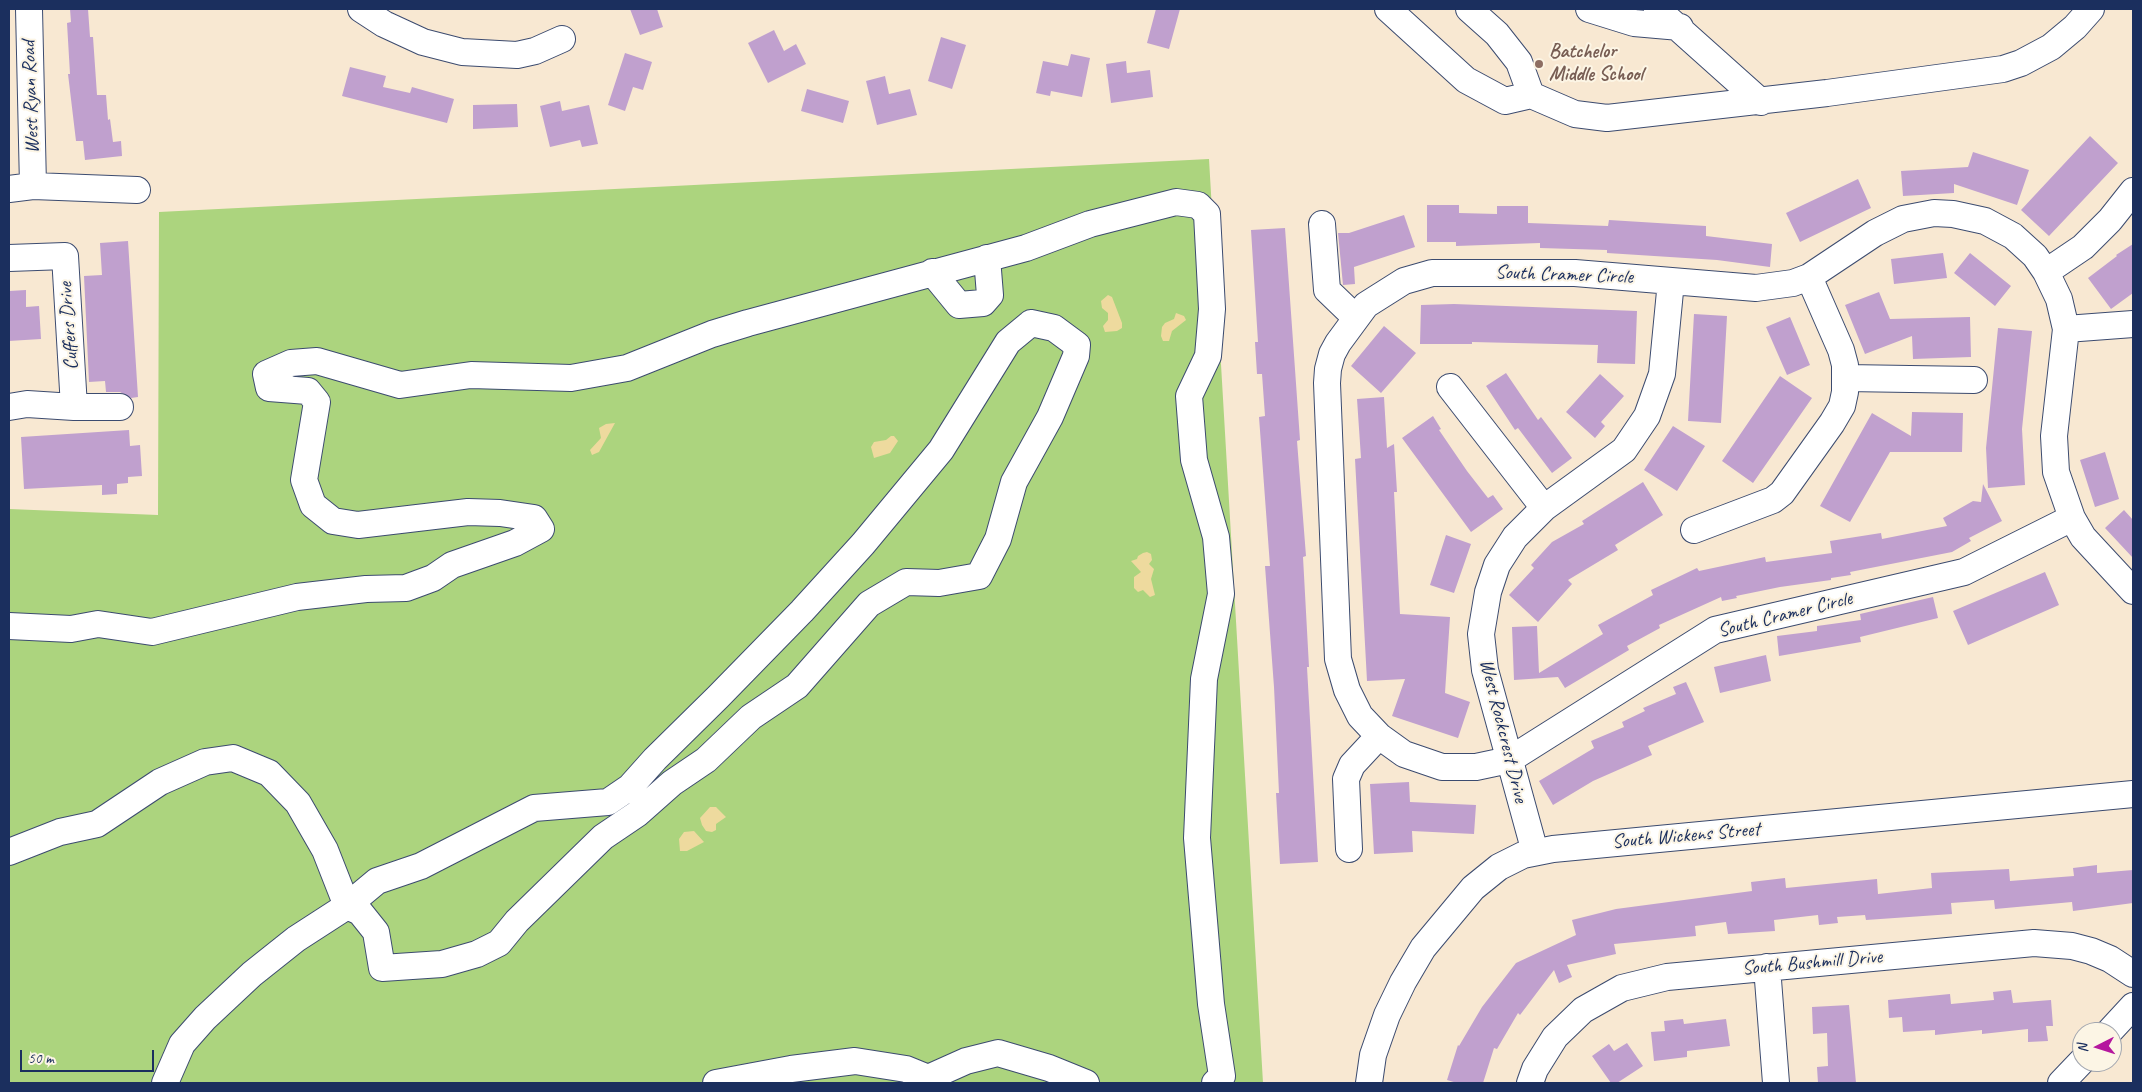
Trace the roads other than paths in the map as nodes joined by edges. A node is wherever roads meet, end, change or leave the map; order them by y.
1 (28, 9) edge
2 (361, 9) edge
3 (1388, 9) edge
4 (1469, 9) edge
5 (1589, 9) edge
6 (1657, 9) edge
7 (2079, 14) edge
8 (1680, 28) junction
9 (562, 40) dead end
10 (1530, 95) junction
11 (1760, 102) junction
12 (21, 188) edge
13 (136, 190) dead end
14 (2133, 191) edge
15 (1322, 224) dead end
16 (9, 258) edge
17 (987, 258) junction
18 (932, 272) junction
19 (2046, 272) junction
20 (1809, 277) junction
21 (1671, 281) junction
22 (1355, 317) junction
23 (2133, 324) edge
24 (2066, 329) junction
25 (1846, 378) junction
26 (1974, 380) dead end
27 (1450, 387) dead end
28 (74, 406) junction
29 (9, 407) edge
30 (120, 407) dead end
31 (1544, 508) junction
32 (2072, 518) junction
33 (1694, 530) dead end
34 (2133, 591) edge
35 (9, 626) edge
36 (1379, 736) junction
37 (1509, 760) junction
38 (2133, 794) edge
39 (1349, 848) dead end
40 (9, 852) edge
41 (1535, 852) junction
42 (347, 906) junction
43 (1767, 967) junction
44 (2133, 974) edge
45 (2133, 1006) edge
46 (2118, 1022) edge
47 (2072, 1071) edge
48 (165, 1083) edge
49 (716, 1083) edge
50 (1086, 1083) edge
51 (1215, 1083) edge
52 (1369, 1083) edge
53 (1530, 1083) edge
54 (1776, 1083) edge
55 (2061, 1083) edge

1 - 12 street, West Ryan Road
2 - 9 street
3 - 10 street
4 - 10 street
5 - 8 street
6 - 8 street
7 - 11 street
8 - 11 street
10 - 11 street
12 - 13 street
14 - 19 street
15 - 22 street
16 - 28 street, Cuffers Drive
17 - 18 street
17 - 18 street
17 - 51 street
18 - 35 street
19 - 20 street, South Cramer Circle
19 - 24 street, South Cramer Circle
20 - 21 street, South Cramer Circle
20 - 25 street
21 - 22 street, South Cramer Circle
21 - 31 street, West Rockcrest Drive
22 - 36 street, South Cramer Circle
23 - 24 street
24 - 32 street, South Cramer Circle
25 - 26 street
25 - 33 street
27 - 31 street
28 - 29 street
28 - 30 street
31 - 37 street, West Rockcrest Drive
32 - 34 street, South Cramer Circle
32 - 37 street, South Cramer Circle
36 - 37 street, South Cramer Circle
36 - 39 street
37 - 41 street, West Rockcrest Drive
38 - 41 street, South Wickens Street
40 - 42 street
41 - 52 street, South Wickens Street
42 - 42 street
42 - 48 street
43 - 44 street, South Bushmill Drive
43 - 53 street, South Bushmill Drive
43 - 54 street
45 - 46 street
47 - 55 street
49 - 50 street

